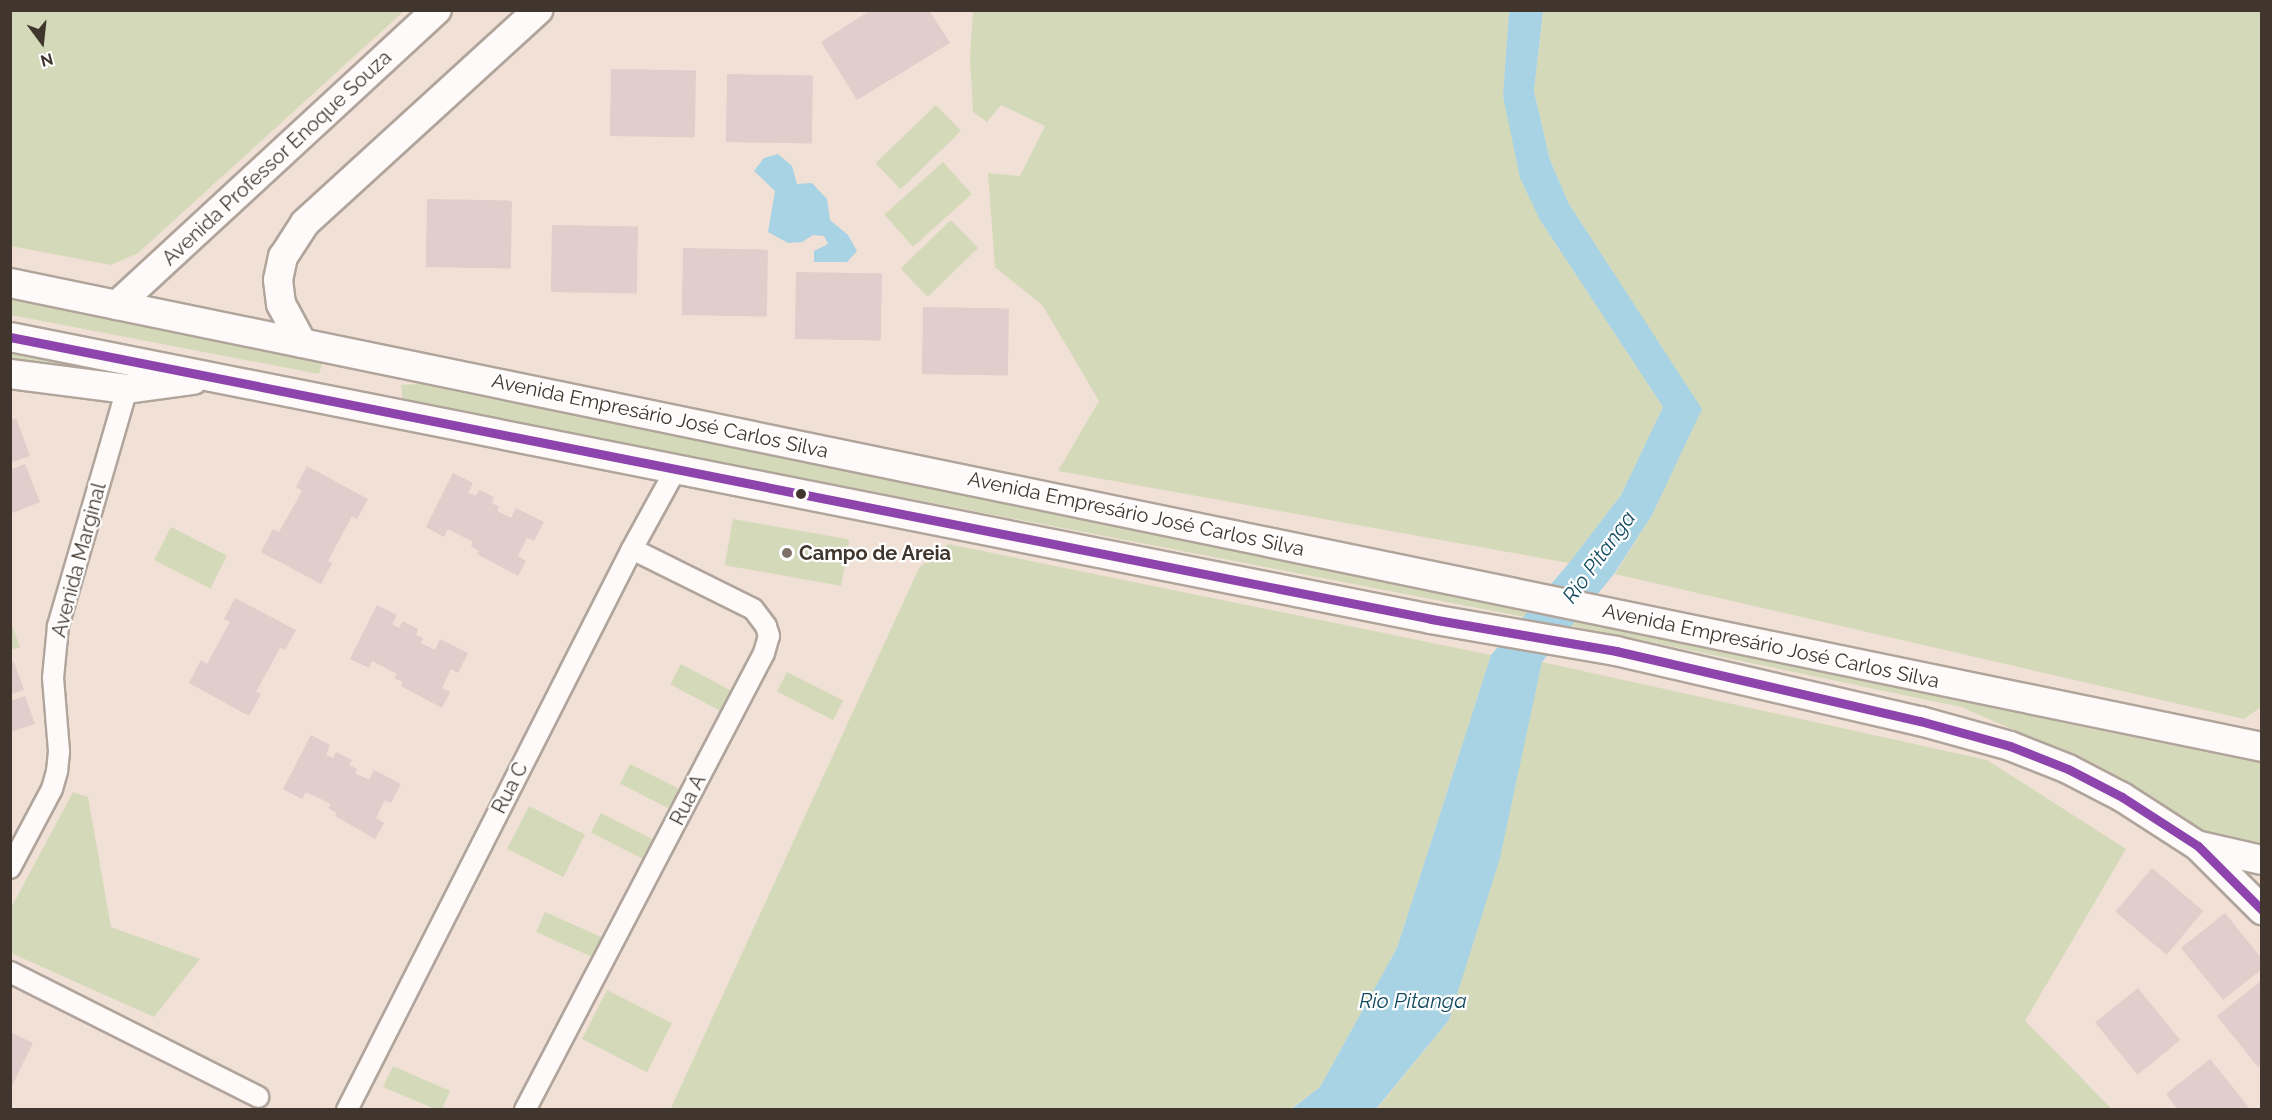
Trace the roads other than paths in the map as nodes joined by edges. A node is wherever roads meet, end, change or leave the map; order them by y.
1 (437, 10) edge
2 (538, 10) edge
3 (10, 283) edge
4 (117, 305) junction
5 (10, 337) edge
6 (302, 342) junction
7 (10, 374) edge
8 (207, 377) junction
9 (128, 389) junction
10 (676, 469) junction
11 (632, 549) junction
12 (2261, 747) edge
13 (2198, 846) junction
14 (2262, 860) edge
15 (10, 868) edge
16 (2262, 910) edge
17 (10, 972) edge
18 (258, 1097) dead end
19 (346, 1110) edge
20 (525, 1110) edge

1 - 4 main road, Avenida Professor Enoque Souza
2 - 6 main road
3 - 4 main road, Avenida Empresário José Carlos Silva
4 - 6 main road, Avenida Empresário José Carlos Silva
5 - 8 main road, Avenida Empresário José Carlos Silva
6 - 12 main road, Avenida Empresário José Carlos Silva
7 - 9 main road
8 - 9 main road
8 - 10 main road, Avenida Empresário José Carlos Silva
9 - 15 street, Avenida Marginal
10 - 11 street, Rua C
10 - 13 main road, Avenida Empresário José Carlos Silva
11 - 19 street, Rua C
11 - 20 street, Rua A
13 - 14 main road
13 - 16 main road, Avenida Empresário José Carlos Silva
17 - 18 street

